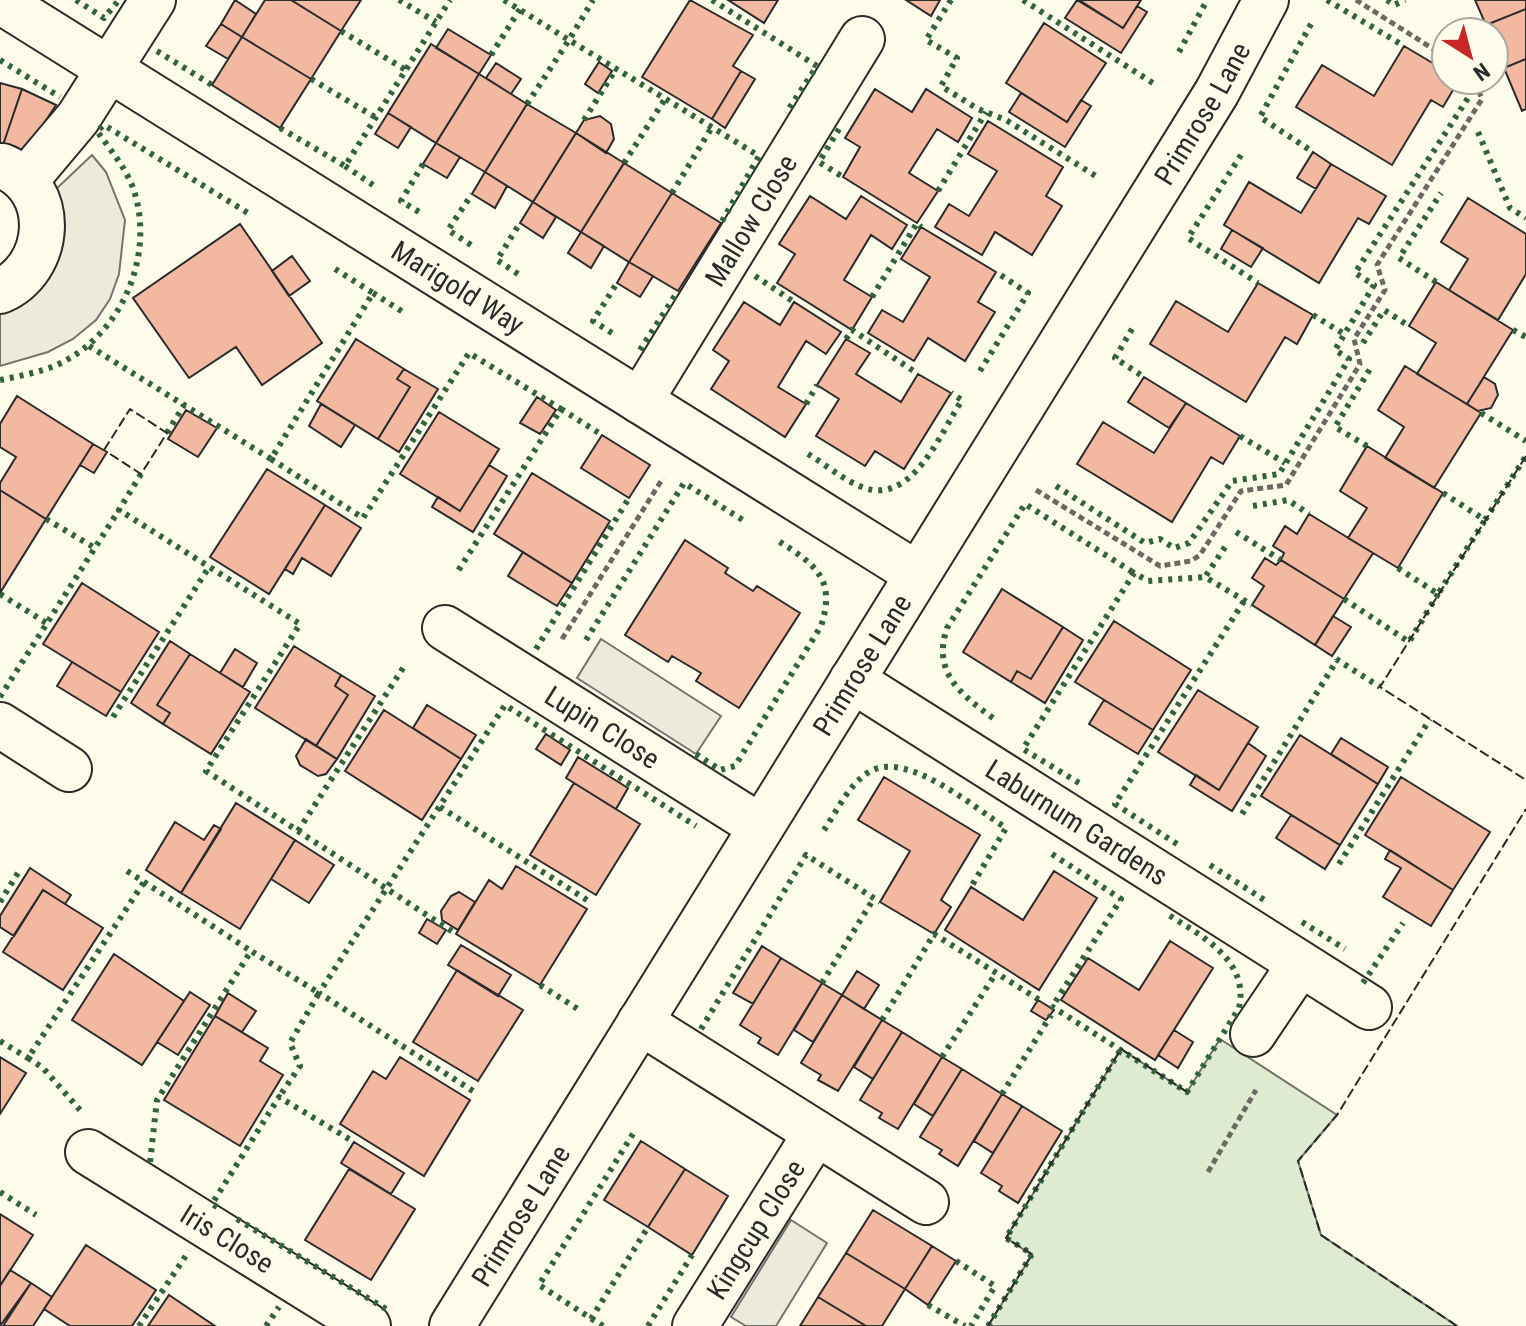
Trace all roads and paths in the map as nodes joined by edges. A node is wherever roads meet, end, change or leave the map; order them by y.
1 (153, 0) edge
2 (1266, 0) edge
3 (1356, 0) edge
4 (0, 1) edge
5 (862, 39) dead end
6 (1430, 47) edge
7 (109, 70) junction
8 (1481, 96) edge
9 (12, 173) edge
10 (0, 291) edge
11 (640, 401) junction
12 (691, 434) junction
13 (989, 459) junction
14 (917, 574) junction
15 (445, 628) dead end
16 (852, 680) junction
17 (534, 684) junction
18 (0, 725) edge
19 (69, 769) dead end
20 (761, 827) junction
21 (1300, 964) junction
22 (1369, 1007) dead end
23 (640, 1022) junction
24 (1253, 1034) joint
25 (816, 1133) junction
26 (88, 1152) dead end
27 (1208, 1172) dead end
28 (926, 1202) dead end
29 (368, 1326) edge
30 (452, 1326) edge
31 (695, 1326) edge

1 - 7 street
2 - 13 street, Primrose Lane
3 - 6 path
4 - 7 street, Marigold Way
5 - 11 street, Mallow Close
7 - 9 street
7 - 11 street, Marigold Way
8 - 13 path
9 - 10 street
11 - 12 street, Marigold Way
12 - 14 street, Marigold Way
12 - 17 path
13 - 14 street, Primrose Lane
14 - 16 street, Primrose Lane
15 - 17 street, Lupin Close
16 - 20 street, Primrose Lane
16 - 21 street, Laburnum Gardens
17 - 20 street, Lupin Close
18 - 19 street
20 - 23 street, Primrose Lane
21 - 22 street, Laburnum Gardens
21 - 24 street
23 - 25 street, Kingcup Close
23 - 30 street, Primrose Lane
24 - 27 path
25 - 28 street, Kingcup Close
25 - 31 street, Kingcup Close
26 - 29 street, Iris Close

